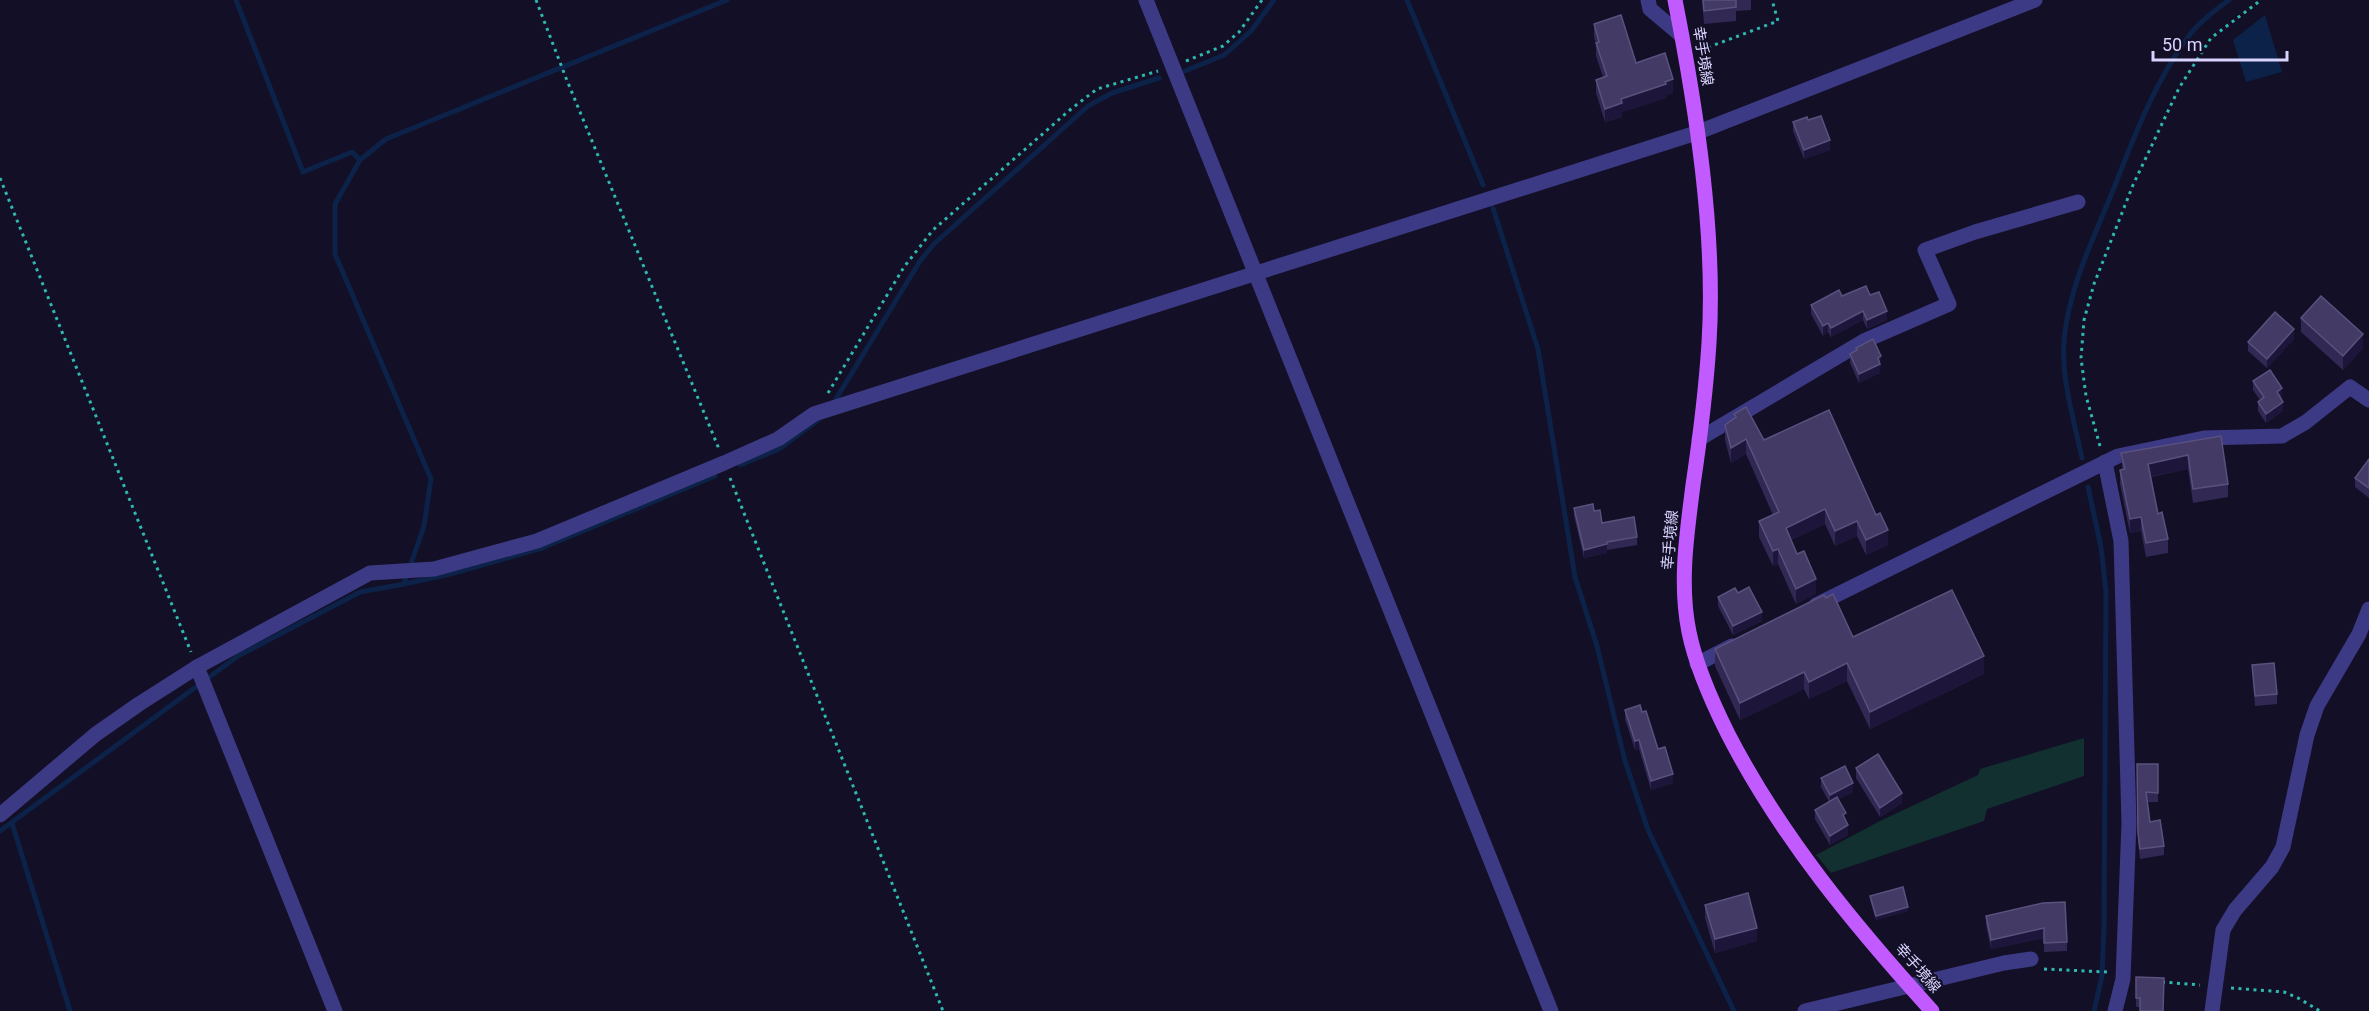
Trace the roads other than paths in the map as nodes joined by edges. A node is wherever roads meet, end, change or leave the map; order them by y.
1 (1146, 0) edge
2 (1648, 0) edge
3 (1675, 0) edge
4 (2036, 0) edge
5 (1682, 36) junction
6 (1696, 133) junction
7 (2078, 201) dead end
8 (1256, 275) junction
9 (2369, 400) edge
10 (1700, 439) junction
11 (2104, 462) junction
12 (2369, 609) edge
13 (1804, 611) edge
14 (1751, 637) edge
15 (1697, 664) junction
16 (198, 668) junction
17 (0, 814) edge
18 (2031, 959) dead end
19 (1909, 986) junction
20 (335, 1011) edge
21 (1551, 1011) edge
22 (1805, 1011) edge
23 (1932, 1011) edge
24 (2115, 1011) edge
25 (2212, 1011) edge

1 - 8 street
2 - 5 street
3 - 5 main road, 幸手境線
4 - 6 street
5 - 6 main road, 幸手境線
6 - 8 street
6 - 10 main road, 幸手境線
7 - 10 street
8 - 16 street
8 - 21 street
9 - 11 street
10 - 15 main road, 幸手境線
11 - 13 street
11 - 24 street
12 - 25 street
14 - 15 street
15 - 19 main road, 幸手境線
16 - 17 street
16 - 20 street
18 - 19 street
19 - 22 street
19 - 23 main road, 幸手境線

